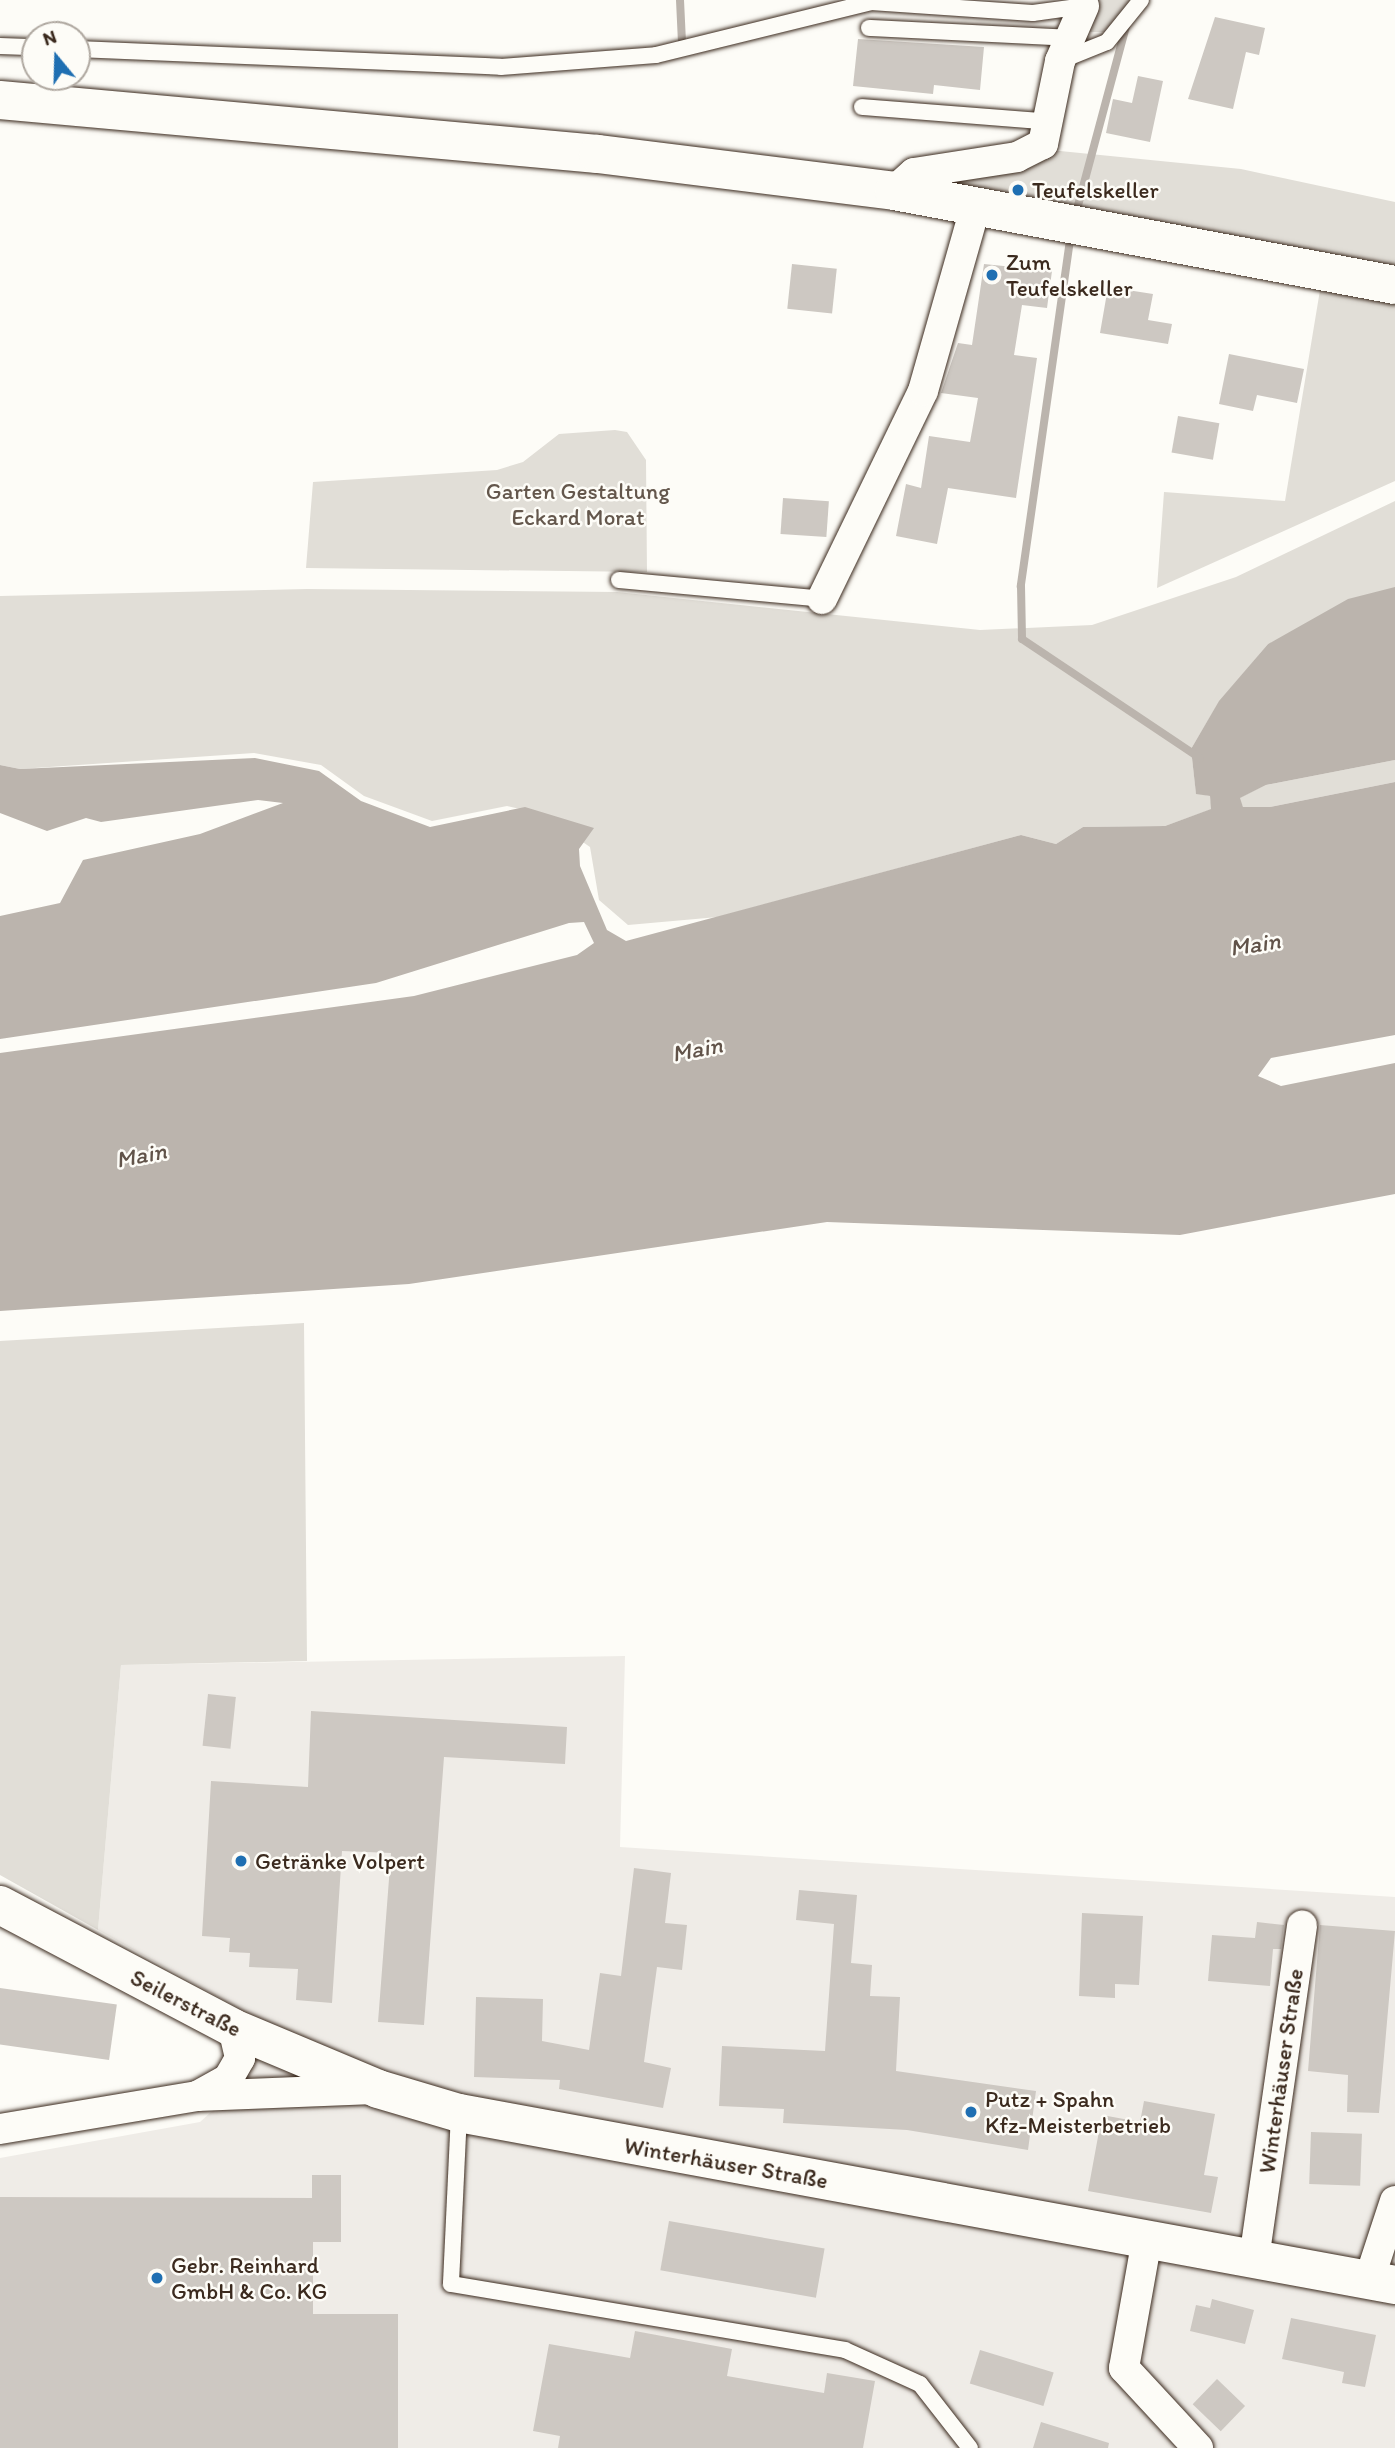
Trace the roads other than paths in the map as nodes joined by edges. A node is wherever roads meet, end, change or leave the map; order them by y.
1 (1142, 0) edge
2 (1084, 6) joint
3 (869, 28) dead end
4 (0, 46) edge
5 (21, 47) edge
6 (91, 50) edge
7 (1065, 50) junction
8 (0, 100) edge
9 (862, 107) dead end
10 (1051, 121) junction
11 (894, 191) junction
12 (975, 208) junction
13 (1395, 285) edge
14 (619, 580) dead end
15 (822, 599) joint
16 (0, 1905) edge
17 (1302, 1926) dead end
18 (233, 2028) junction
19 (378, 2089) junction
20 (197, 2096) junction
21 (459, 2113) junction
22 (0, 2129) edge
23 (1395, 2201) edge
24 (1147, 2239) junction
25 (1254, 2259) junction
26 (1382, 2282) edge
27 (970, 2448) edge
28 (1198, 2448) edge

1 - 7 lane
2 - 6 lane
2 - 7 street
3 - 7 lane
4 - 5 lane
7 - 10 street
8 - 11 main road
9 - 10 lane
10 - 11 street
11 - 12 main road
12 - 13 main road
12 - 15 street
14 - 15 lane
16 - 18 main road, Seilerstraße
17 - 25 street, Winterhäuser Straße
18 - 19 main road, Seilerstraße
18 - 20 street, Winterhäuser Straße
19 - 20 street, Winterhäuser Straße
19 - 21 main road, Winterhäuser Straße
20 - 22 street, Winterhäuser Straße
21 - 24 main road, Winterhäuser Straße
21 - 27 lane
23 - 26 street, Winterhäuser Straße
24 - 25 main road, Winterhäuser Straße
24 - 28 street
25 - 26 main road, Winterhäuser Straße

